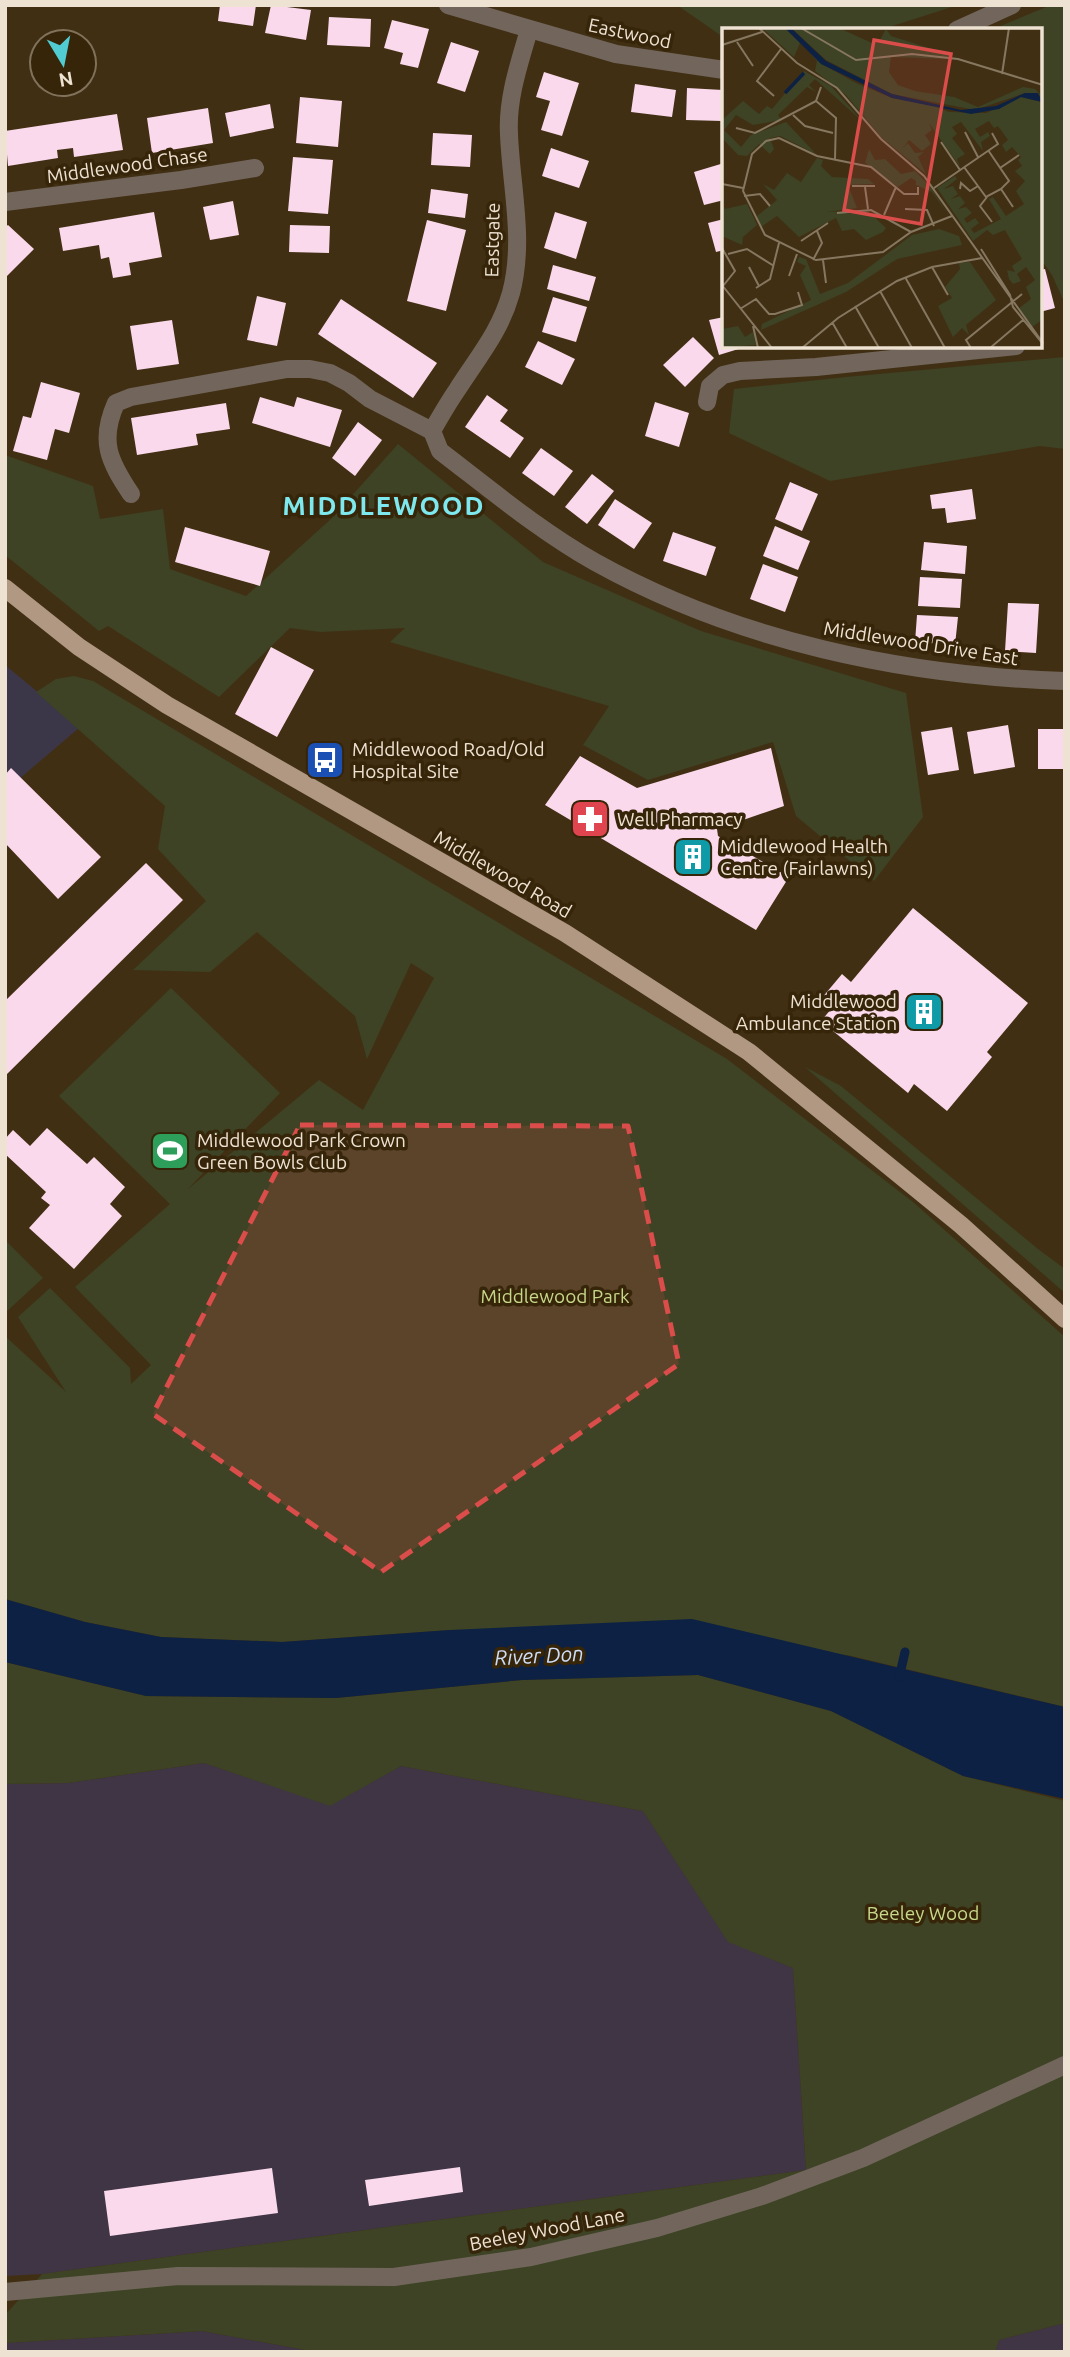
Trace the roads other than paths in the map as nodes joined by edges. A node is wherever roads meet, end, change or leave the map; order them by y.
1 (448, 5) edge
2 (1012, 5) edge
3 (961, 28) edge
4 (529, 30) junction
5 (722, 70) edge
6 (255, 168) dead end
7 (5, 202) edge
8 (978, 348) edge
9 (845, 355) edge
10 (707, 402) dead end
11 (432, 431) junction
12 (131, 494) dead end
13 (5, 588) edge
14 (1065, 681) edge
15 (1065, 1319) edge
16 (1065, 2065) edge
17 (5, 2292) edge

1 - 4 street, Eastwood
2 - 3 street
4 - 5 street, Eastwood
4 - 11 street, Eastgate
6 - 7 street, Middlewood Chase
8 - 9 street
9 - 10 street
11 - 12 street, Middlewood Drive East
11 - 14 street, Middlewood Drive East
13 - 15 main road, Middlewood Road
16 - 17 street, Beeley Wood Lane

